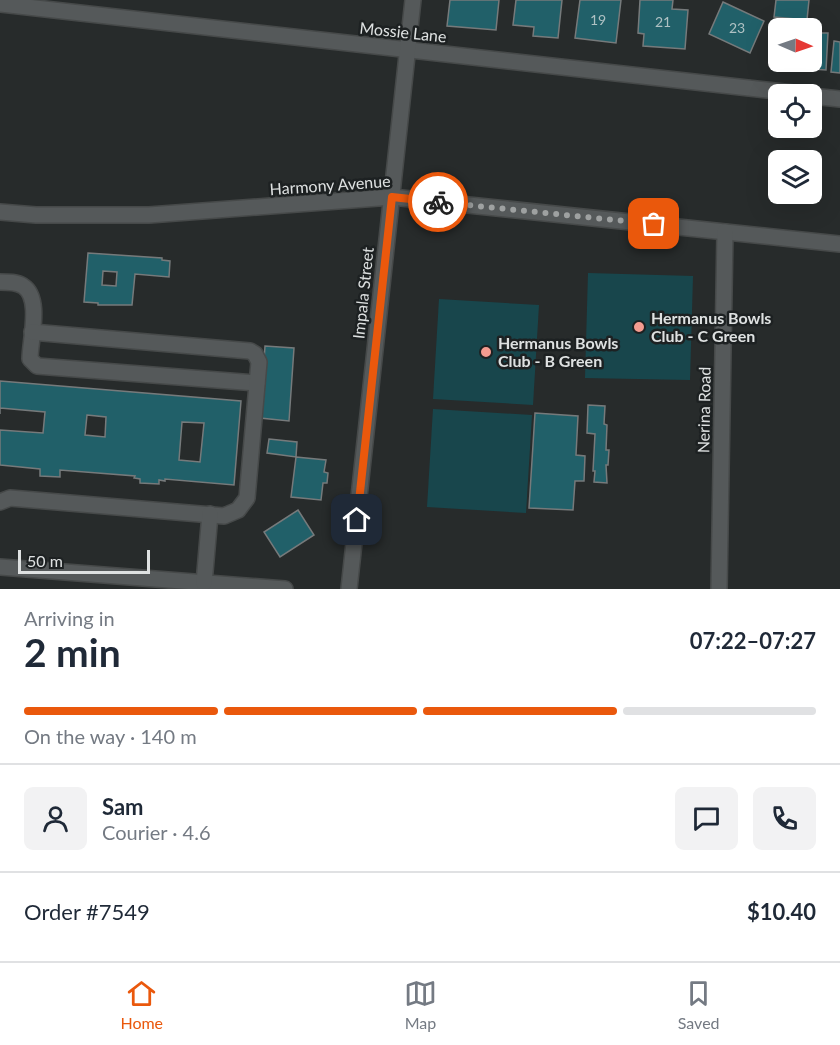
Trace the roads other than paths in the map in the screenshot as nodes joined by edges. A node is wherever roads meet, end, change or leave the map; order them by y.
1 (413, 0) edge
2 (0, 4) edge
3 (408, 50) junction
4 (768, 90) edge
5 (822, 97) edge
6 (840, 99) edge
7 (392, 197) junction
8 (0, 212) edge
9 (725, 232) junction
10 (840, 244) edge
11 (0, 282) edge
12 (32, 332) junction
13 (257, 383) junction
14 (0, 501) edge
15 (210, 514) junction
16 (0, 567) edge
17 (204, 583) junction
18 (285, 589) edge
19 (349, 589) edge
20 (719, 589) edge

1 - 3 street, Impala Street
2 - 3 street, Mossie Lane
3 - 4 street, Mossie Lane
3 - 7 street, Impala Street
5 - 6 street
7 - 8 street, Harmony Avenue
7 - 9 street, Harmony Avenue
7 - 19 street, Impala Street
9 - 10 street, Harmony Avenue
9 - 20 street, Nerina Road
11 - 12 street
12 - 13 street
12 - 13 street
13 - 15 street
14 - 15 street
15 - 17 street
16 - 17 street
17 - 18 street

